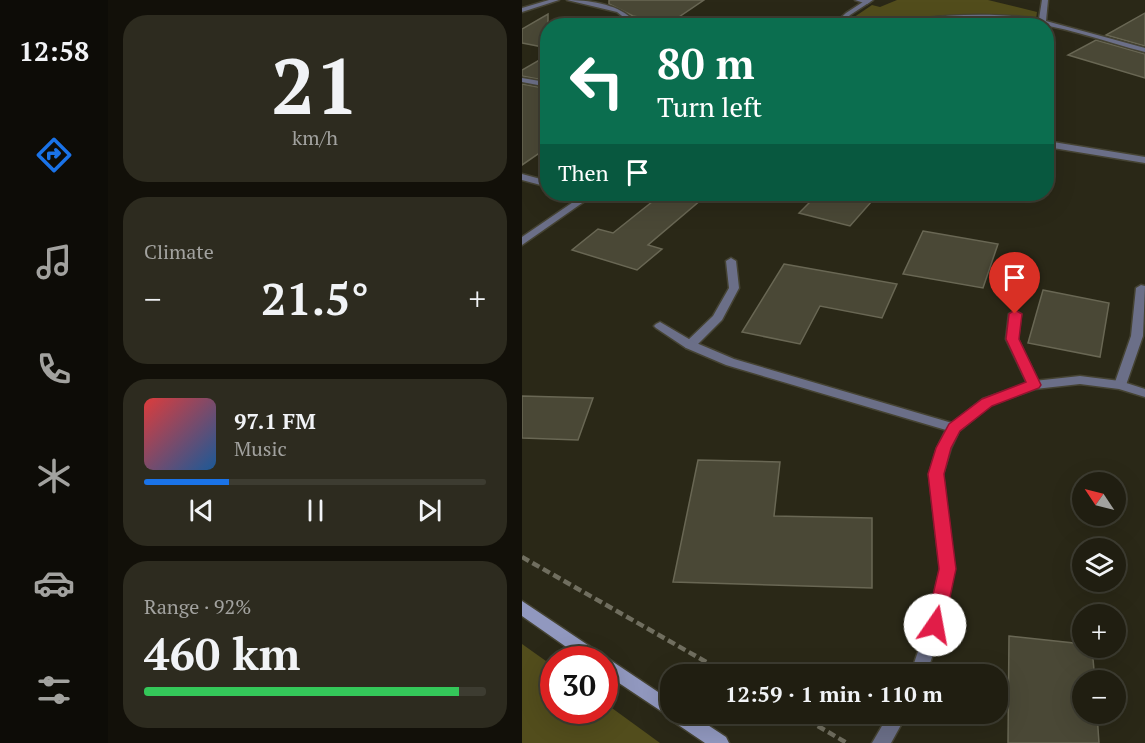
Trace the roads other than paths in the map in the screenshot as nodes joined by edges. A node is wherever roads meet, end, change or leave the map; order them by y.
1 (556, 0) edge
2 (570, 0) edge
3 (858, 0) edge
4 (1045, 0) edge
5 (869, 1) edge
6 (522, 10) edge
7 (628, 18) dead end
8 (844, 18) edge
9 (1043, 18) edge
10 (1054, 25) edge
11 (1145, 50) edge
12 (522, 80) edge
13 (540, 83) edge
14 (1054, 145) edge
15 (1145, 160) edge
16 (522, 177) edge
17 (540, 182) edge
18 (578, 201) edge
19 (522, 242) edge
20 (731, 261) dead end
21 (1141, 288) dead end
22 (1015, 314) dead end
23 (660, 326) dead end
24 (690, 345) junction
25 (1034, 385) junction
26 (1120, 385) junction
27 (1145, 393) edge
28 (954, 428) junction
29 (522, 608) edge
30 (578, 646) edge
31 (922, 664) edge
32 (618, 674) edge
33 (660, 702) edge
34 (692, 724) edge
35 (892, 724) edge
36 (720, 743) edge
37 (881, 743) edge

1 - 6 street
2 - 7 street
3 - 5 street
4 - 9 street
5 - 8 street
10 - 11 street
12 - 13 street
14 - 15 street
16 - 17 street
18 - 19 street
20 - 24 street
21 - 26 street
22 - 25 street
23 - 24 street
24 - 28 street
25 - 26 street
25 - 28 street
26 - 27 street
28 - 31 street
29 - 30 street
32 - 33 street
34 - 36 street
35 - 37 street

